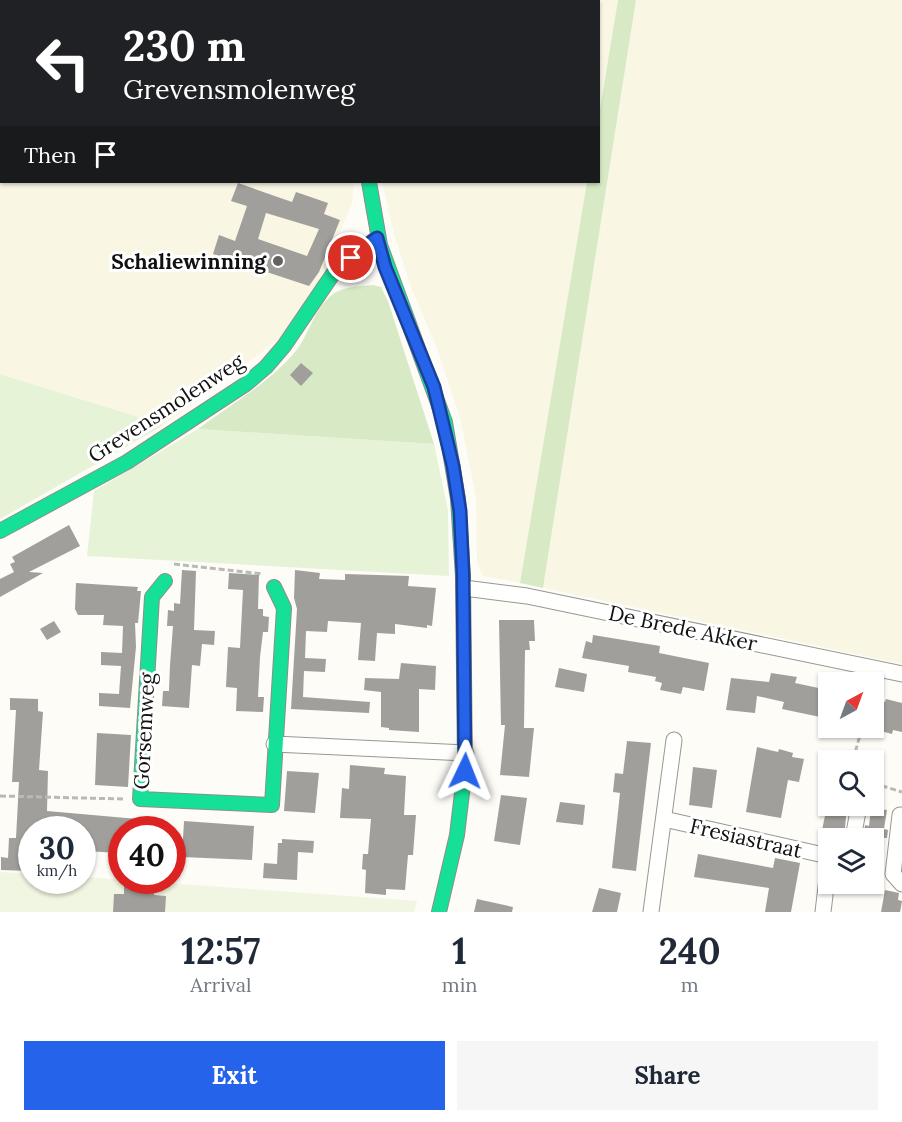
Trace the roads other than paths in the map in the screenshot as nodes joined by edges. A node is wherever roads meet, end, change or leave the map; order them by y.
1 (369, 183) edge
2 (377, 238) junction
3 (0, 531) edge
4 (165, 581) road end
5 (274, 587) road end
6 (464, 588) junction
7 (902, 674) edge
8 (674, 740) dead end
9 (274, 744) junction
10 (466, 753) junction
11 (900, 816) dead end
12 (664, 819) junction
13 (818, 854) edge
14 (902, 884) edge
15 (825, 894) edge
16 (439, 912) edge
17 (651, 912) edge
18 (823, 912) edge

1 - 2 street
2 - 3 street, Grevensmolenweg
2 - 6 street
4 - 9 street, Gorsemweg
5 - 9 street, Gorsemweg
6 - 7 street, De Brede Akker
6 - 10 street
8 - 12 street, Fresiastraat
9 - 10 street
10 - 16 street
11 - 14 street
12 - 13 street, Fresiastraat
12 - 17 street, Fresiastraat
15 - 18 street, Fresiastraat

